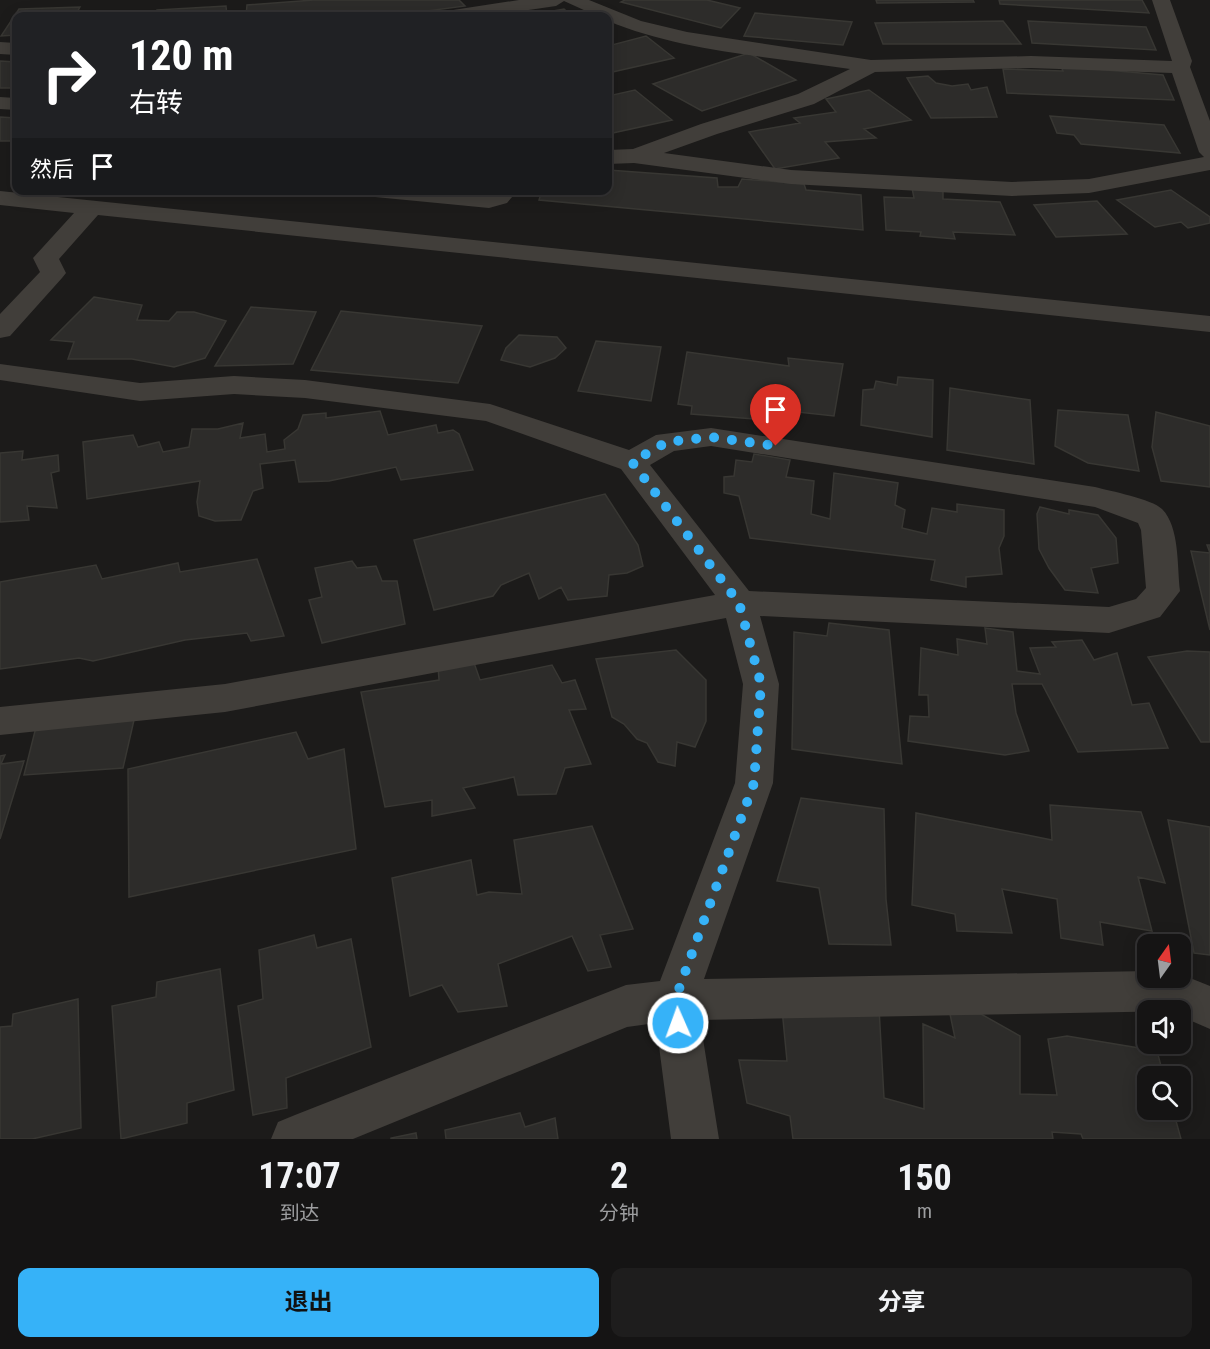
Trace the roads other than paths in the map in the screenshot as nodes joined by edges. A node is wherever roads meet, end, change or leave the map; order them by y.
1 (556, 0) edge
2 (573, 0) edge
3 (1161, 0) edge
4 (479, 12) edge
5 (601, 12) edge
6 (612, 17) edge
7 (871, 66) junction
8 (1180, 67) junction
9 (1210, 152) edge
10 (634, 156) junction
11 (612, 157) edge
12 (1210, 163) edge
13 (427, 195) edge
14 (502, 195) edge
15 (0, 198) edge
16 (93, 207) junction
17 (1210, 324) edge
18 (0, 330) edge
19 (0, 372) edge
20 (632, 462) junction
21 (739, 603) junction
22 (0, 721) edge
23 (675, 1000) junction
24 (1210, 1008) edge
25 (295, 1139) edge
26 (695, 1139) edge

1 - 4 street
2 - 5 street
3 - 8 street
6 - 7 street
7 - 8 street
7 - 10 street
8 - 9 street
10 - 11 street
10 - 12 street
13 - 14 street
15 - 16 street
16 - 17 street
16 - 18 street
19 - 20 street
20 - 21 street
20 - 21 street
21 - 22 street
21 - 23 street
23 - 24 street
23 - 25 street
23 - 26 street

